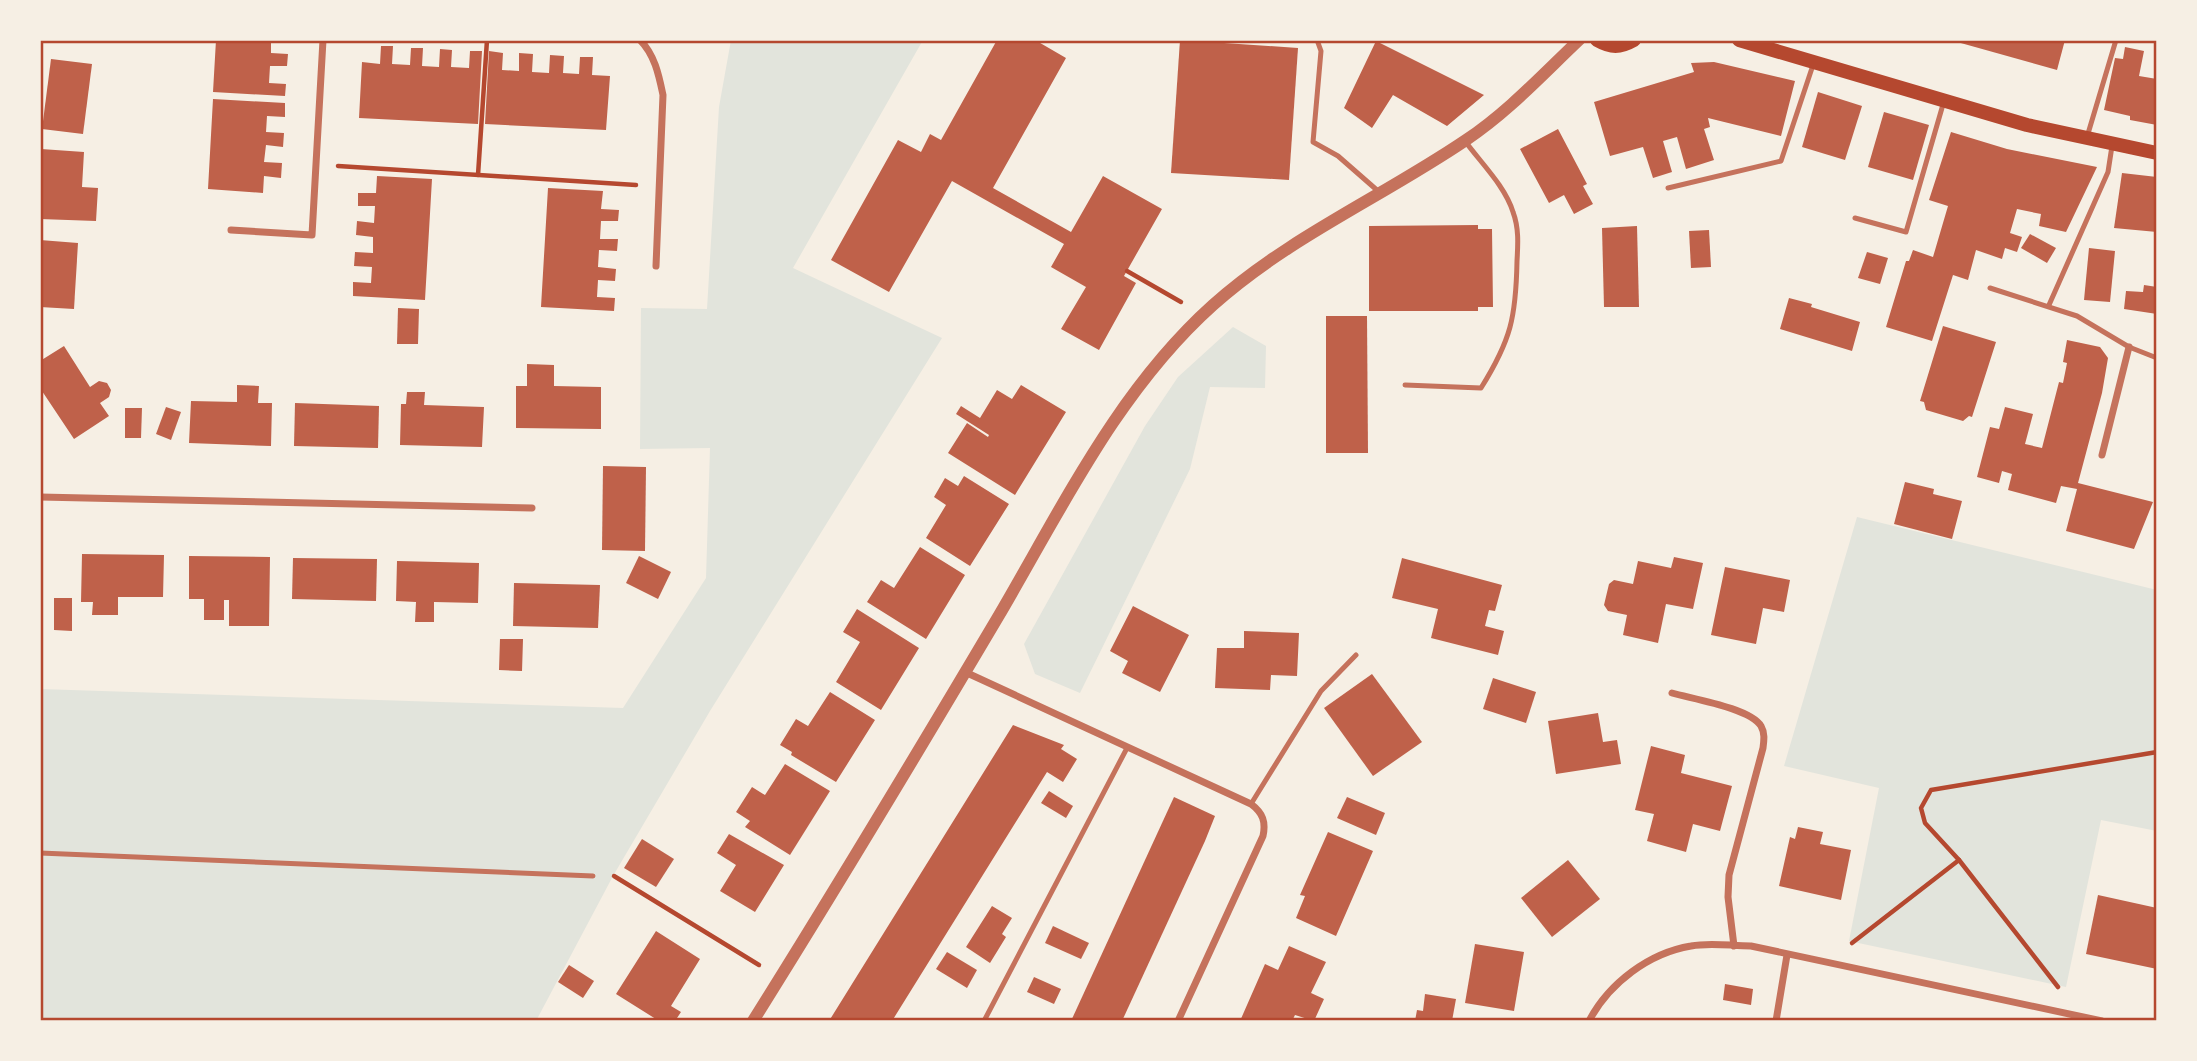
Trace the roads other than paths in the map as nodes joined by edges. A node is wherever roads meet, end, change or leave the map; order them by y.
1 (323, 40) edge
2 (640, 40) edge
3 (1317, 40) edge
4 (1579, 40) edge
5 (1597, 40) edge
6 (1634, 40) edge
7 (1740, 40) edge
8 (2116, 40) edge
9 (1813, 63) junction
10 (1944, 101) junction
11 (2086, 139) junction
12 (1465, 141) junction
13 (2113, 145) junction
14 (2157, 153) edge
15 (1668, 187) dead end
16 (1380, 193) junction
17 (1855, 218) dead end
18 (231, 230) dead end
19 (656, 266) dead end
20 (1990, 288) dead end
21 (2049, 305) junction
22 (2129, 347) junction
23 (2157, 358) edge
24 (1405, 385) dead end
25 (2102, 455) dead end
26 (40, 496) edge
27 (532, 508) dead end
28 (1356, 655) dead end
29 (965, 672) junction
30 (1672, 693) dead end
31 (1127, 748) junction
32 (1251, 804) junction
33 (40, 853) edge
34 (593, 876) road end
35 (1734, 946) junction
36 (1787, 955) junction
37 (753, 1021) edge
38 (984, 1021) edge
39 (1178, 1021) edge
40 (1589, 1021) edge
41 (1776, 1021) edge
42 (2102, 1021) edge

1 - 18 street
2 - 19 street
3 - 16 lane
4 - 12 street
5 - 6 main road
7 - 9 main road
8 - 11 lane
9 - 10 main road
9 - 15 lane
10 - 11 main road
10 - 17 lane
11 - 13 main road
12 - 16 street
12 - 24 lane
13 - 14 main road
13 - 21 lane
16 - 29 street
20 - 21 lane
21 - 22 lane
22 - 23 lane
22 - 25 street
26 - 27 street
28 - 32 lane
29 - 31 street
29 - 37 street
30 - 35 street
31 - 32 street
31 - 38 lane
32 - 39 street
33 - 34 lane
35 - 36 street
35 - 40 street
36 - 41 street
36 - 42 street

